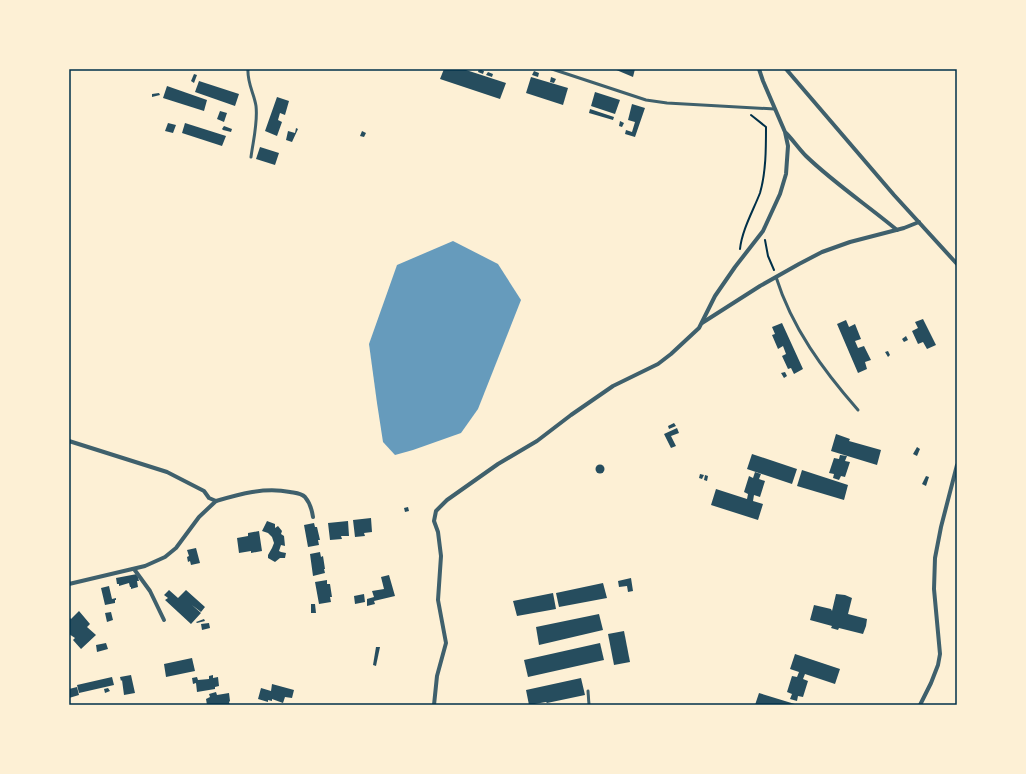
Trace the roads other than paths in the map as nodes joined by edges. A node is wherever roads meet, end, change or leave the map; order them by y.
1 (248, 69) edge
2 (552, 69) edge
3 (759, 69) edge
4 (786, 69) edge
5 (775, 109) junction
6 (785, 132) junction
7 (251, 157) dead end
8 (919, 222) junction
9 (897, 230) junction
10 (952, 258) junction
11 (957, 259) edge
12 (957, 264) edge
13 (776, 277) junction
14 (702, 323) junction
15 (858, 410) dead end
16 (69, 441) edge
17 (957, 464) edge
18 (216, 501) junction
19 (313, 517) dead end
20 (134, 569) junction
21 (69, 584) edge
22 (164, 620) dead end
23 (588, 691) dead end
24 (434, 705) edge
25 (589, 705) edge
26 (920, 705) edge

1 - 7 lane
2 - 5 lane
3 - 5 street
4 - 8 street
5 - 6 street
6 - 9 street
6 - 14 street
8 - 9 street
8 - 10 street
9 - 13 street
10 - 11 street
10 - 12 street
13 - 14 street
13 - 15 lane
14 - 24 street
16 - 18 street
17 - 26 street
18 - 19 street
18 - 20 street
20 - 21 street
20 - 22 street
23 - 25 lane

